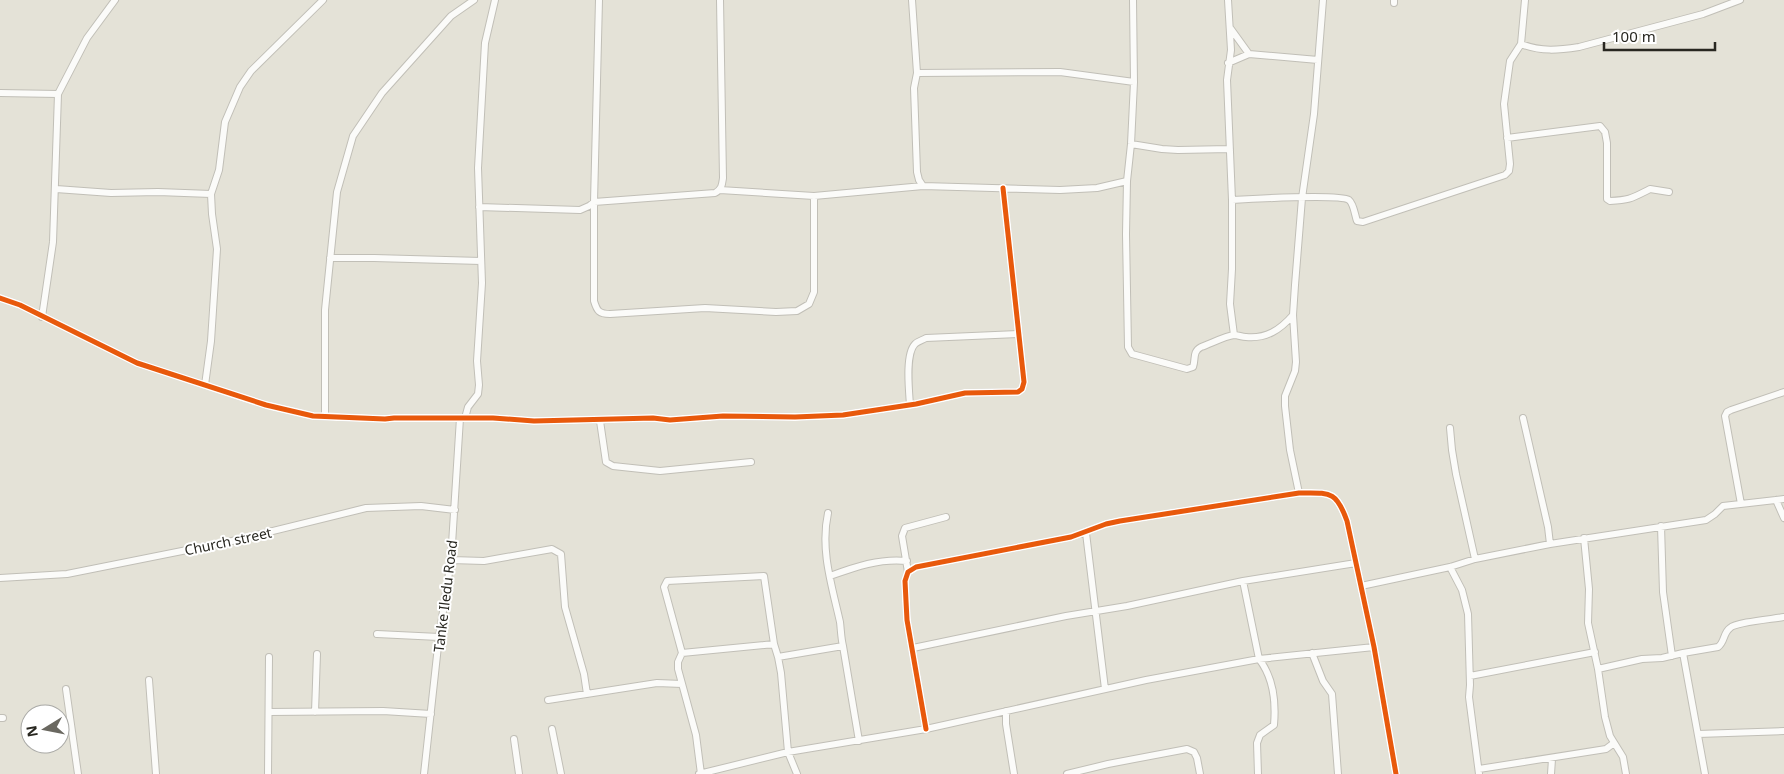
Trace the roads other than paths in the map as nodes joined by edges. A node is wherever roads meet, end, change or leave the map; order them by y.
1 (115, 0) edge
2 (323, 0) edge
3 (474, 0) edge
4 (495, 0) edge
5 (599, 0) edge
6 (720, 0) edge
7 (912, 0) edge
8 (1133, 0) edge
9 (1228, 0) edge
10 (1323, 0) edge
11 (1525, 0) edge
12 (1740, 0) edge
13 (1230, 28) junction
14 (1521, 44) junction
15 (1249, 54) junction
16 (1318, 60) junction
17 (1228, 63) junction
18 (917, 73) junction
19 (1134, 82) junction
20 (0, 93) edge
21 (58, 94) junction
22 (1507, 138) junction
23 (1131, 144) junction
24 (1230, 149) junction
25 (1127, 181) junction
26 (923, 186) junction
27 (1003, 188) junction
28 (56, 189) junction
29 (720, 190) junction
30 (1669, 192) dead end
31 (211, 194) junction
32 (814, 196) junction
33 (1302, 198) junction
34 (1232, 200) junction
35 (594, 202) junction
36 (479, 207) junction
37 (330, 258) junction
38 (481, 261) junction
39 (0, 298) edge
40 (1293, 315) junction
41 (42, 317) junction
42 (1019, 334) junction
43 (1234, 335) junction
44 (205, 385) junction
45 (1784, 392) edge
46 (910, 405) junction
47 (325, 416) junction
48 (463, 418) junction
49 (1522, 418) dead end
50 (600, 421) junction
51 (1450, 428) dead end
52 (751, 462) dead end
53 (1299, 493) junction
54 (1784, 499) edge
55 (1776, 500) junction
56 (1741, 504) junction
57 (455, 510) junction
58 (828, 513) dead end
59 (946, 517) dead end
60 (1784, 518) edge
61 (1661, 526) junction
62 (1086, 532) junction
63 (1584, 538) junction
64 (1550, 544) junction
65 (1475, 559) junction
66 (451, 560) junction
67 (907, 561) junction
68 (1356, 562) junction
69 (1450, 567) junction
70 (908, 572) junction
71 (830, 576) junction
72 (0, 578) edge
73 (1243, 582) junction
74 (1361, 586) junction
75 (1096, 612) junction
76 (1784, 617) edge
77 (377, 634) dead end
78 (439, 637) junction
79 (774, 644) junction
80 (842, 646) junction
81 (1374, 647) junction
82 (913, 648) junction
83 (1595, 652) junction
84 (1683, 652) junction
85 (682, 653) junction
86 (1312, 653) junction
87 (317, 654) dead end
88 (1672, 656) junction
89 (269, 657) dead end
90 (778, 657) junction
91 (1259, 658) junction
92 (1598, 669) junction
93 (1470, 676) junction
94 (149, 680) dead end
95 (682, 684) junction
96 (66, 689) dead end
97 (1105, 689) junction
98 (587, 694) junction
99 (548, 700) dead end
100 (1006, 711) junction
101 (269, 712) junction
102 (315, 712) junction
103 (431, 714) junction
104 (552, 729) dead end
105 (926, 729) junction
106 (1784, 731) edge
107 (1698, 734) junction
108 (514, 739) dead end
109 (859, 740) junction
110 (1614, 743) junction
111 (788, 752) junction
112 (1552, 758) junction
113 (1479, 771) edge
114 (78, 774) edge
115 (156, 774) edge
116 (268, 774) edge
117 (424, 774) edge
118 (519, 774) edge
119 (560, 774) edge
120 (700, 774) edge
121 (797, 774) edge
122 (1014, 774) edge
123 (1067, 774) edge
124 (1200, 774) edge
125 (1258, 774) edge
126 (1338, 774) edge
127 (1396, 774) edge
128 (1551, 774) edge
129 (1626, 774) edge
130 (1705, 774) edge

1 - 21 street
2 - 31 street
3 - 37 street
4 - 36 street
5 - 35 street
6 - 29 street
7 - 18 street
8 - 19 street
9 - 13 street
10 - 16 street
11 - 14 street
12 - 14 street
13 - 15 street
13 - 17 street
14 - 22 street
15 - 16 street
15 - 17 street
16 - 33 street
17 - 24 street
18 - 19 street
18 - 26 street
19 - 23 street
20 - 21 street
21 - 28 street
22 - 30 street
22 - 33 street
23 - 24 street
23 - 25 street
24 - 34 street
25 - 27 street
25 - 43 street
26 - 27 street
26 - 32 street
27 - 42 street
28 - 31 street
28 - 41 street
29 - 32 street
29 - 35 street
31 - 44 street
32 - 35 street
33 - 34 street
33 - 40 street
34 - 43 street
35 - 36 street
36 - 38 street
37 - 38 street
37 - 47 street
38 - 48 street
39 - 41 street
40 - 43 street
40 - 53 street
41 - 44 street
42 - 46 street
42 - 46 street
44 - 47 street
45 - 56 street
46 - 50 street
47 - 48 street
48 - 50 street
48 - 57 street, Tanke Iledu Road
49 - 64 street
50 - 52 street
51 - 65 street
53 - 62 street
53 - 68 street
54 - 55 street
55 - 56 street
55 - 60 street
56 - 61 street
57 - 66 street, Tanke Iledu Road
57 - 72 street, Church street
58 - 71 street
59 - 67 street
61 - 63 street
61 - 88 street
62 - 70 street
62 - 75 street
63 - 64 street
63 - 83 street
64 - 65 street
65 - 69 street
66 - 78 street, Tanke Iledu Road
66 - 98 street
67 - 70 street
67 - 71 street
68 - 73 street
68 - 74 street
69 - 74 street
69 - 93 street
70 - 82 street
71 - 80 street
73 - 75 street
73 - 91 street
74 - 81 street
75 - 82 street
75 - 97 street
76 - 84 street
77 - 78 street
78 - 103 street, Tanke Iledu Road
79 - 85 street
79 - 85 street
79 - 90 street
80 - 90 street
80 - 109 street
81 - 86 street
81 - 127 street
82 - 105 street
83 - 92 street
83 - 93 street
84 - 88 street
84 - 107 street
85 - 95 street
86 - 91 street
86 - 126 street
87 - 102 street
88 - 92 street
89 - 101 street
90 - 111 street
91 - 97 street
91 - 125 street
92 - 110 street
93 - 113 street
94 - 115 street
95 - 98 street
95 - 120 street
96 - 114 street
97 - 100 street
98 - 99 street
100 - 105 street
100 - 122 street
101 - 102 street
101 - 116 street
102 - 103 street
103 - 117 street, Tanke Iledu Road
104 - 119 street
105 - 109 street
106 - 107 street
107 - 130 street
108 - 118 street
109 - 111 street
110 - 112 street
110 - 129 street
111 - 120 street
111 - 121 street
112 - 113 street
112 - 128 street
123 - 124 street

